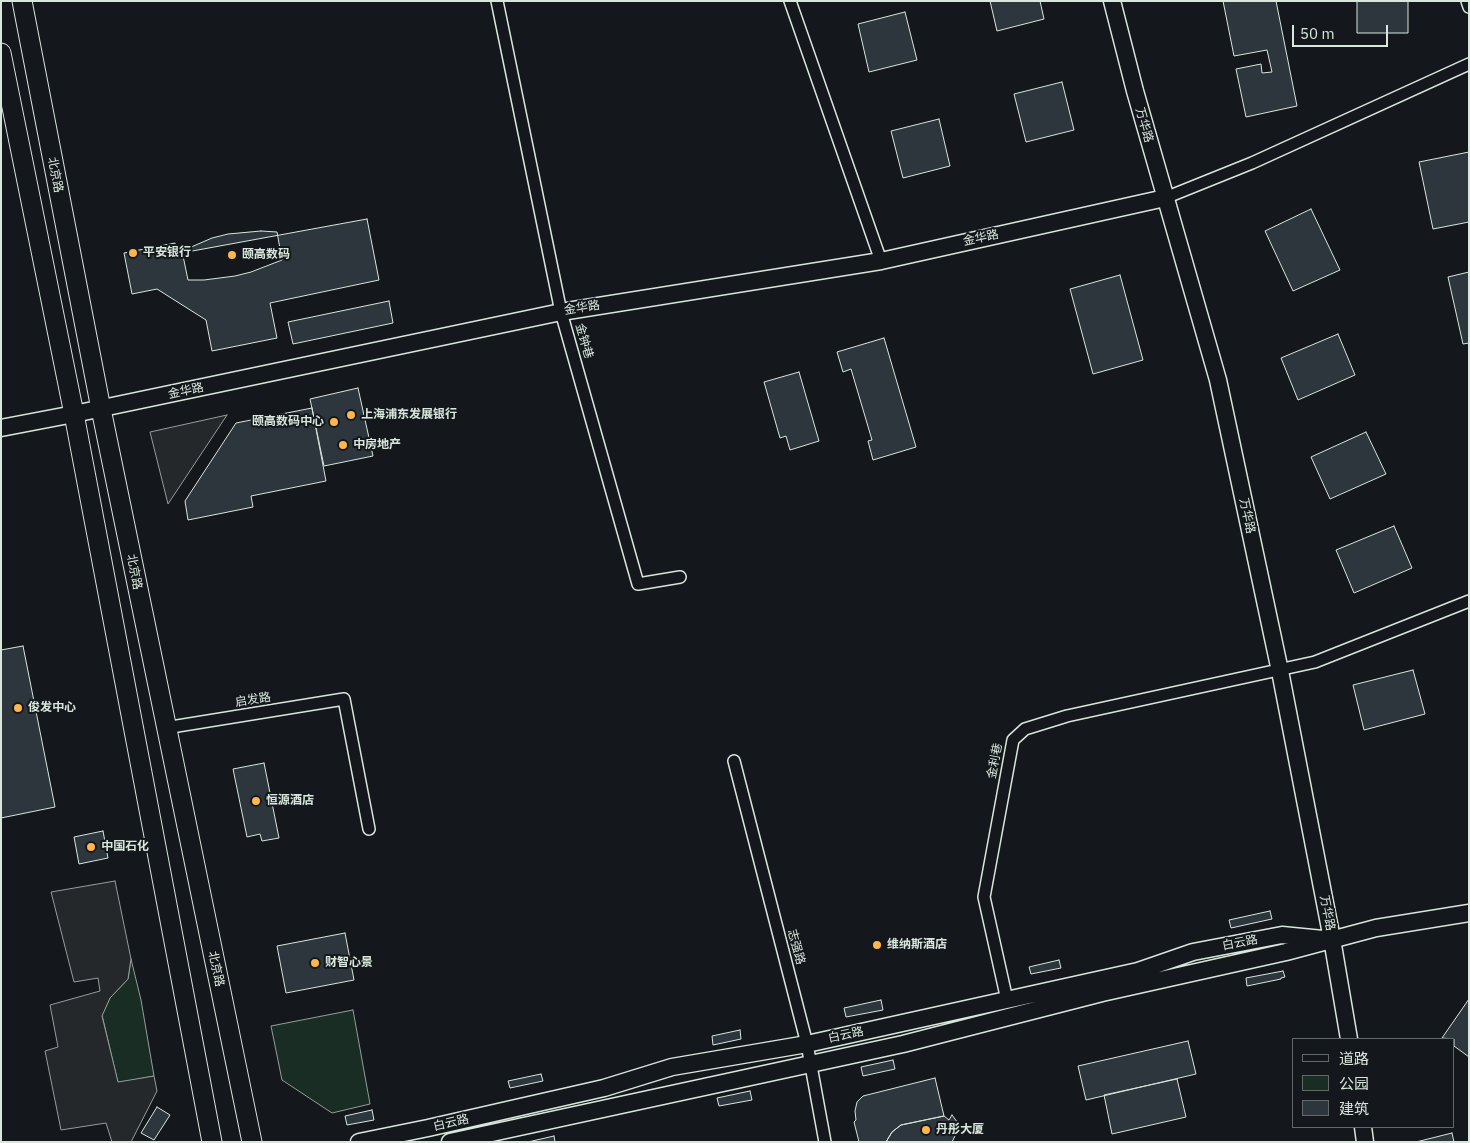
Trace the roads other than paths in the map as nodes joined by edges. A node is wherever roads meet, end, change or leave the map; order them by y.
1 (22, 1) edge
2 (497, 1) edge
3 (790, 1) edge
4 (1112, 1) edge
5 (1467, 1) edge
6 (1469, 7) edge
7 (1, 53) edge
8 (1469, 64) edge
9 (1165, 198) junction
10 (881, 260) junction
11 (561, 312) junction
12 (100, 408) junction
13 (74, 414) junction
14 (1, 428) edge
15 (680, 578) dead end
16 (1469, 601) edge
17 (1280, 671) junction
18 (165, 728) junction
19 (734, 761) dead end
20 (369, 829) dead end
21 (1469, 913) edge
22 (1332, 940) junction
23 (1007, 1000) junction
24 (1349, 1038) edge
25 (807, 1044) junction
26 (811, 1064) junction
27 (1363, 1128) edge
28 (212, 1142) edge
29 (252, 1142) edge
30 (359, 1142) edge
31 (450, 1142) edge
32 (825, 1142) edge
33 (1365, 1142) edge

1 - 12 main road, 北京路
2 - 11 street, 金钟巷
3 - 10 street
4 - 9 street, 万华路
5 - 6 street
7 - 13 main road
8 - 9 street
9 - 10 street, 金华路
9 - 17 street, 万华路
10 - 11 street, 金华路
11 - 12 street, 金华路
11 - 15 street, 金钟巷
12 - 13 street, 金华路
12 - 18 main road, 北京路
13 - 14 street, 金华路
13 - 28 main road
16 - 17 street, 金利巷
17 - 22 street, 万华路
17 - 23 street, 金利巷
18 - 20 street, 启发路
18 - 29 main road, 北京路
19 - 25 street, 志强路
21 - 22 street, 白云路
22 - 23 street, 白云路
22 - 24 street, 万华路
22 - 26 street, 白云路
23 - 25 street, 白云路
25 - 26 street, 志强路
25 - 30 street, 白云路
26 - 31 street, 白云路
26 - 32 street, 志强路
27 - 33 street

